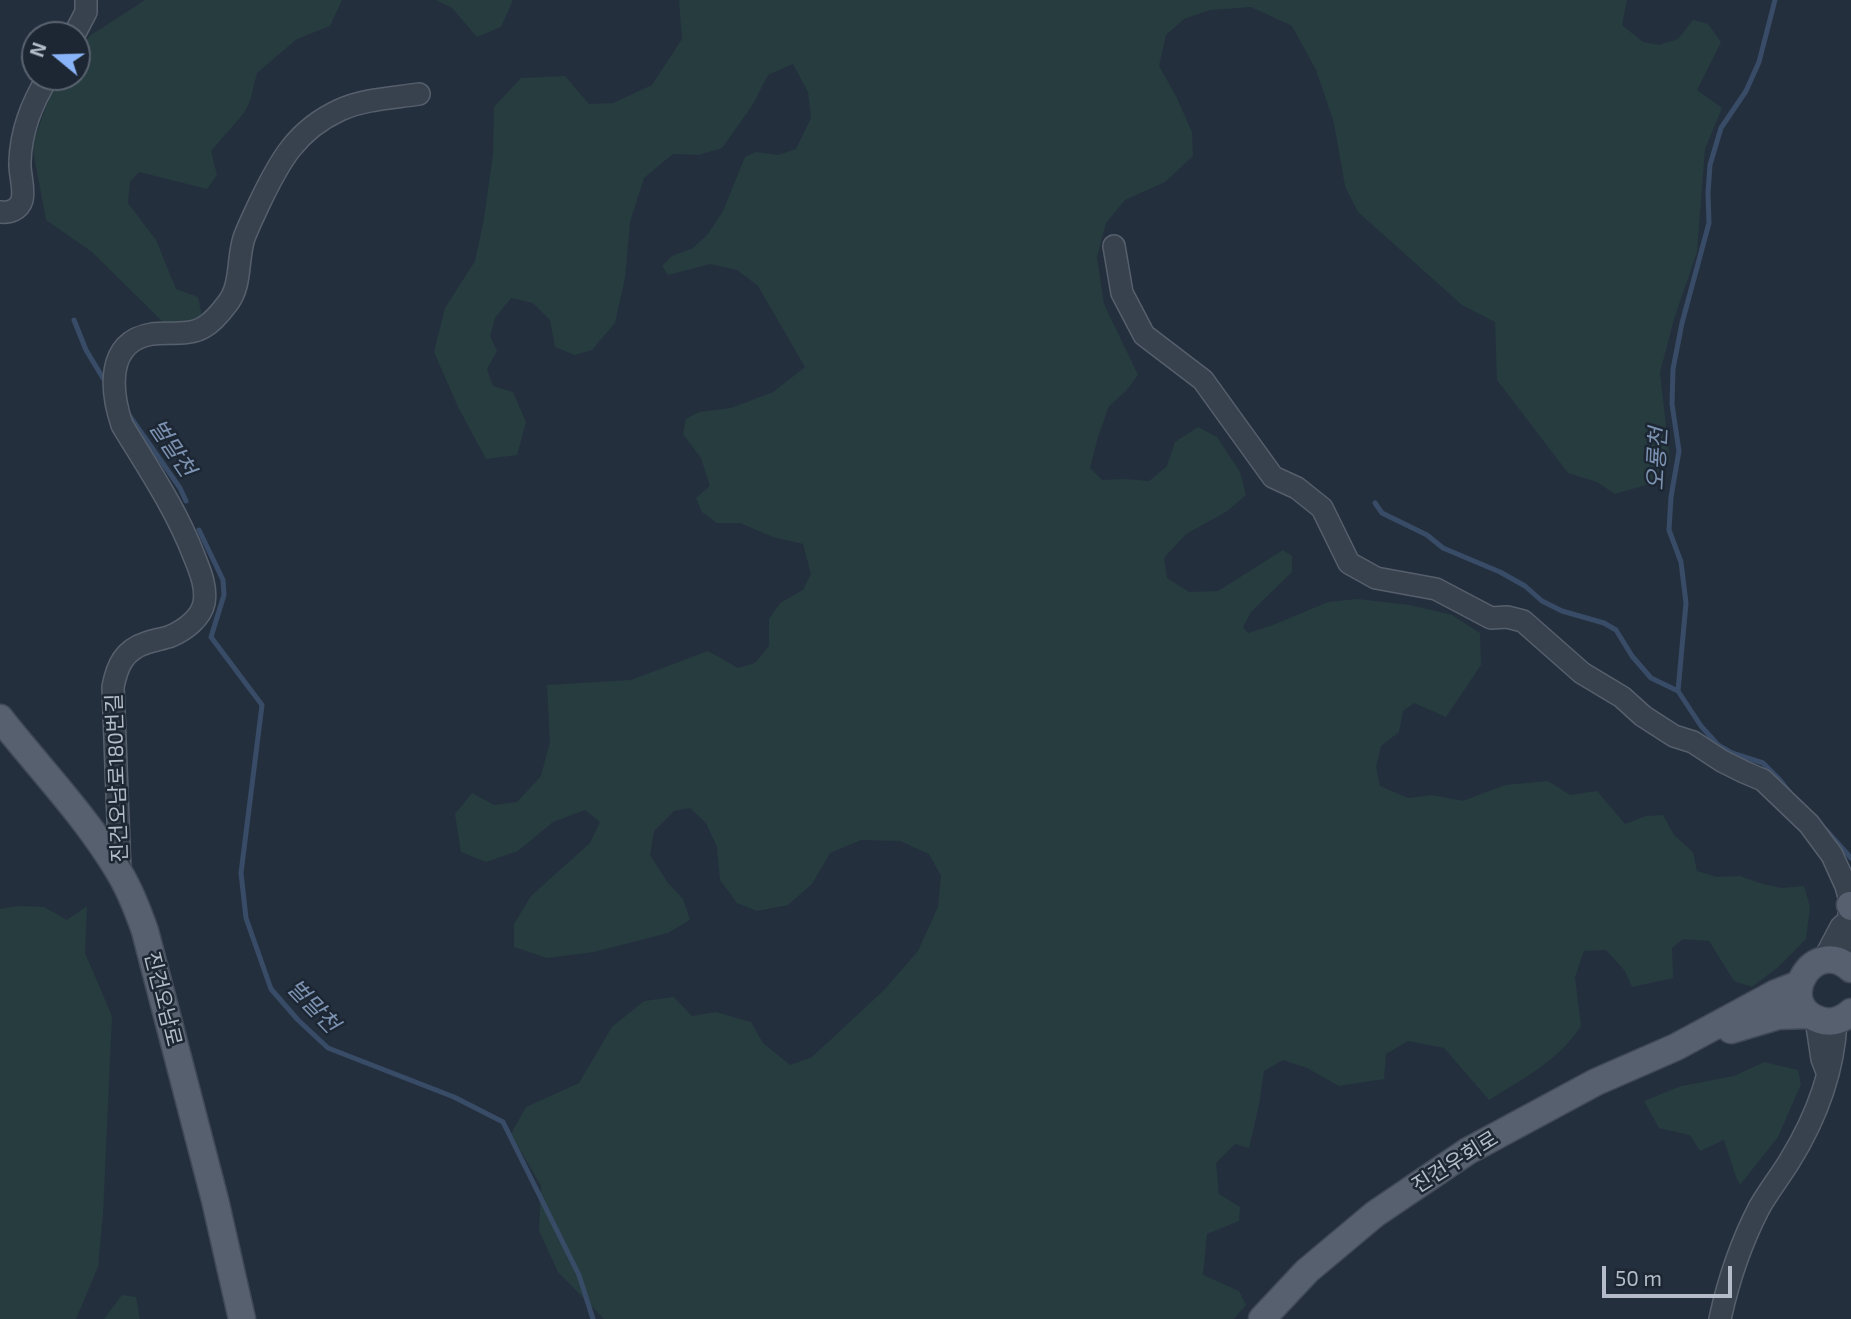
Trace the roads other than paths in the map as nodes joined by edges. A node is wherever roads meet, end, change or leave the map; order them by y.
1 (86, 0) edge
2 (82, 21) edge
3 (40, 91) edge
4 (419, 93) dead end
5 (0, 212) edge
6 (1114, 246) dead end
7 (0, 718) edge
8 (120, 873) junction
9 (1847, 943) edge
10 (1799, 984) junction
11 (1826, 1021) edge
12 (1676, 1046) junction
13 (242, 1319) edge
14 (1262, 1319) edge
15 (1720, 1319) edge

1 - 2 street
3 - 5 street
4 - 8 street, 진건오남로180번길
6 - 9 street
7 - 8 main road, 진건오남로
8 - 13 main road, 진건오남로
9 - 10 main road, 진건우회로
10 - 11 main road
10 - 12 main road, 진건우회로
11 - 12 main road, 진건우회로
11 - 15 street
12 - 14 main road, 진건우회로

